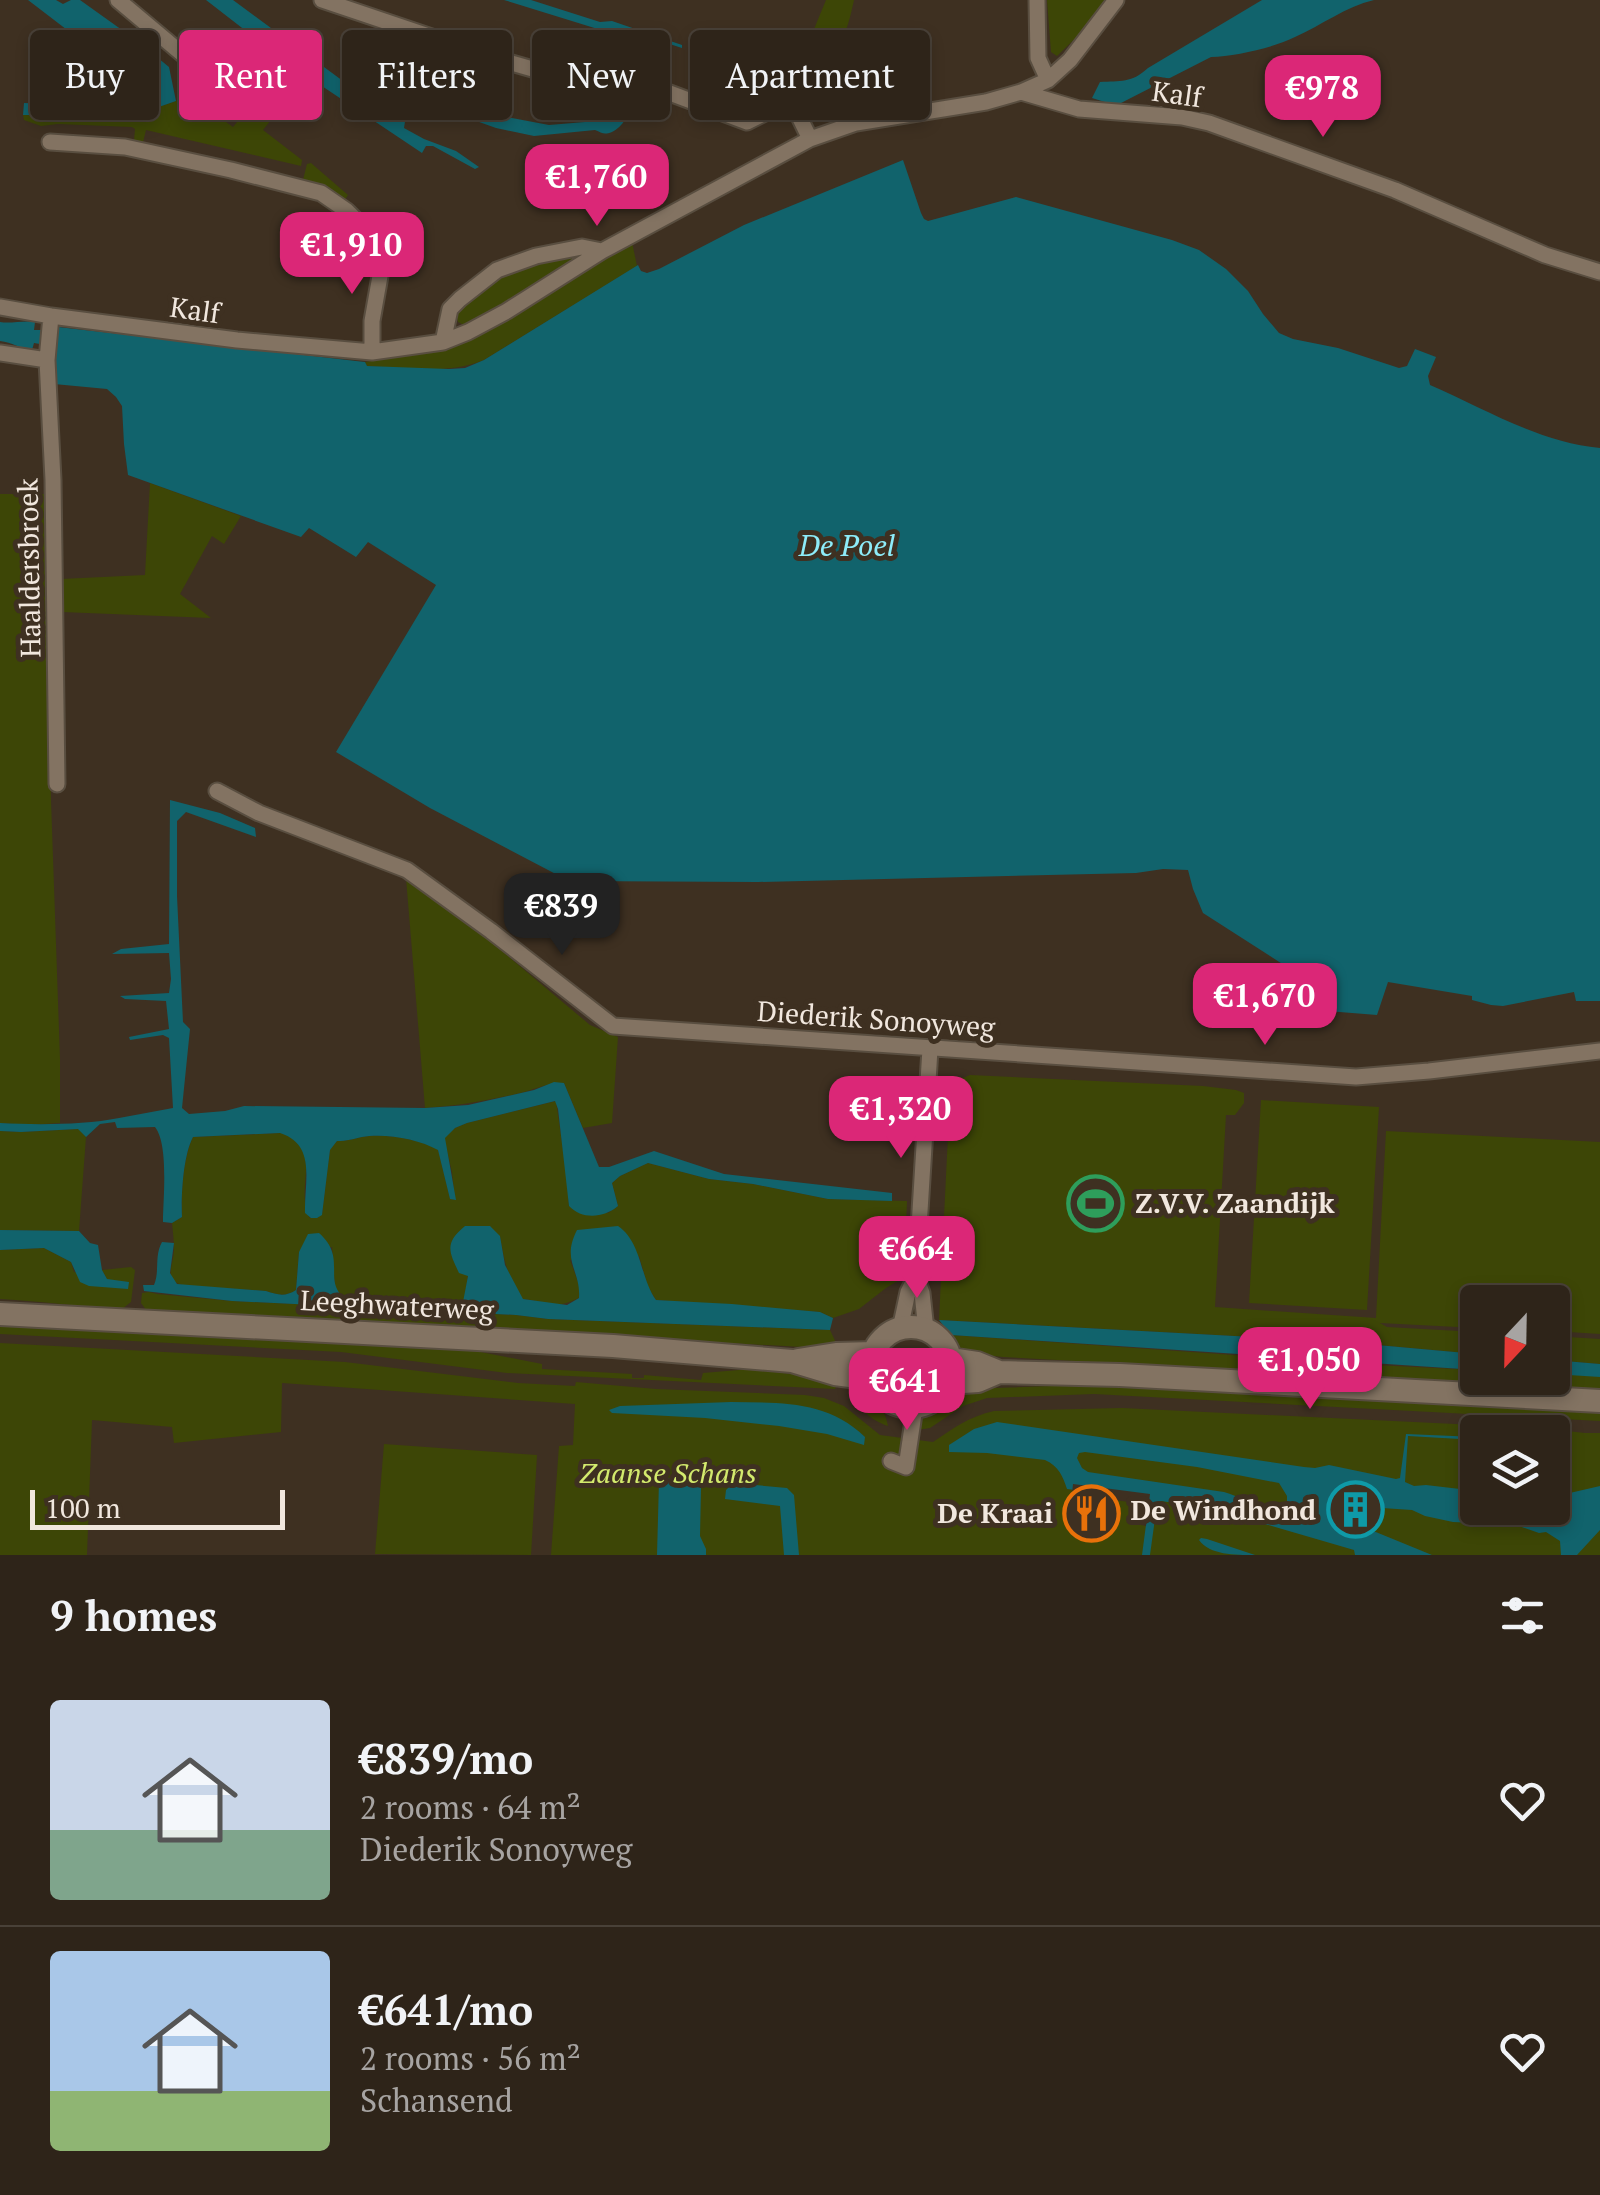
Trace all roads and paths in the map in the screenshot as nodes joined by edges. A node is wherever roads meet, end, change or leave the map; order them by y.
1 (118, 0) edge
2 (322, 0) edge
3 (1037, 0) edge
4 (1116, 0) edge
5 (179, 51) edge
6 (1048, 80) junction
7 (1021, 92) junction
8 (810, 139) junction
9 (50, 142) dead end
10 (602, 252) junction
11 (1600, 272) edge
12 (0, 306) edge
13 (50, 319) junction
14 (444, 342) junction
15 (372, 352) junction
16 (0, 353) edge
17 (47, 356) junction
18 (58, 784) dead end
19 (216, 790) dead end
20 (930, 1048) junction
21 (1600, 1052) edge
22 (916, 1276) junction
23 (0, 1314) edge
24 (900, 1329) junction
25 (926, 1330) junction
26 (874, 1352) junction
27 (792, 1361) junction
28 (949, 1371) junction
29 (873, 1379) junction
30 (1600, 1401) edge
31 (917, 1407) junction
32 (899, 1464) dead end

1 - 5 street
2 - 8 street
3 - 6 street
4 - 6 street, Kalf
6 - 7 street, Kalf
7 - 8 street, Kalf
7 - 11 street, Kalf
8 - 10 street, Kalf
9 - 15 street
10 - 14 street, Kalf
10 - 14 street, Kalf
12 - 13 street, Kalf
13 - 15 street, Kalf
13 - 17 street, Haaldersbroek
14 - 15 street, Kalf
16 - 17 street
17 - 18 street, Haaldersbroek
19 - 20 street, Diederik Sonoyweg
20 - 21 street, Diederik Sonoyweg
20 - 22 street
22 - 24 street
22 - 25 street
23 - 27 main road, Leeghwaterweg
24 - 25 main road
24 - 26 main road
25 - 28 main road
26 - 27 main road, Leeghwaterweg
26 - 29 main road
27 - 29 main road, Leeghwaterweg
28 - 30 main road
28 - 31 main road
29 - 31 main road
31 - 32 street

